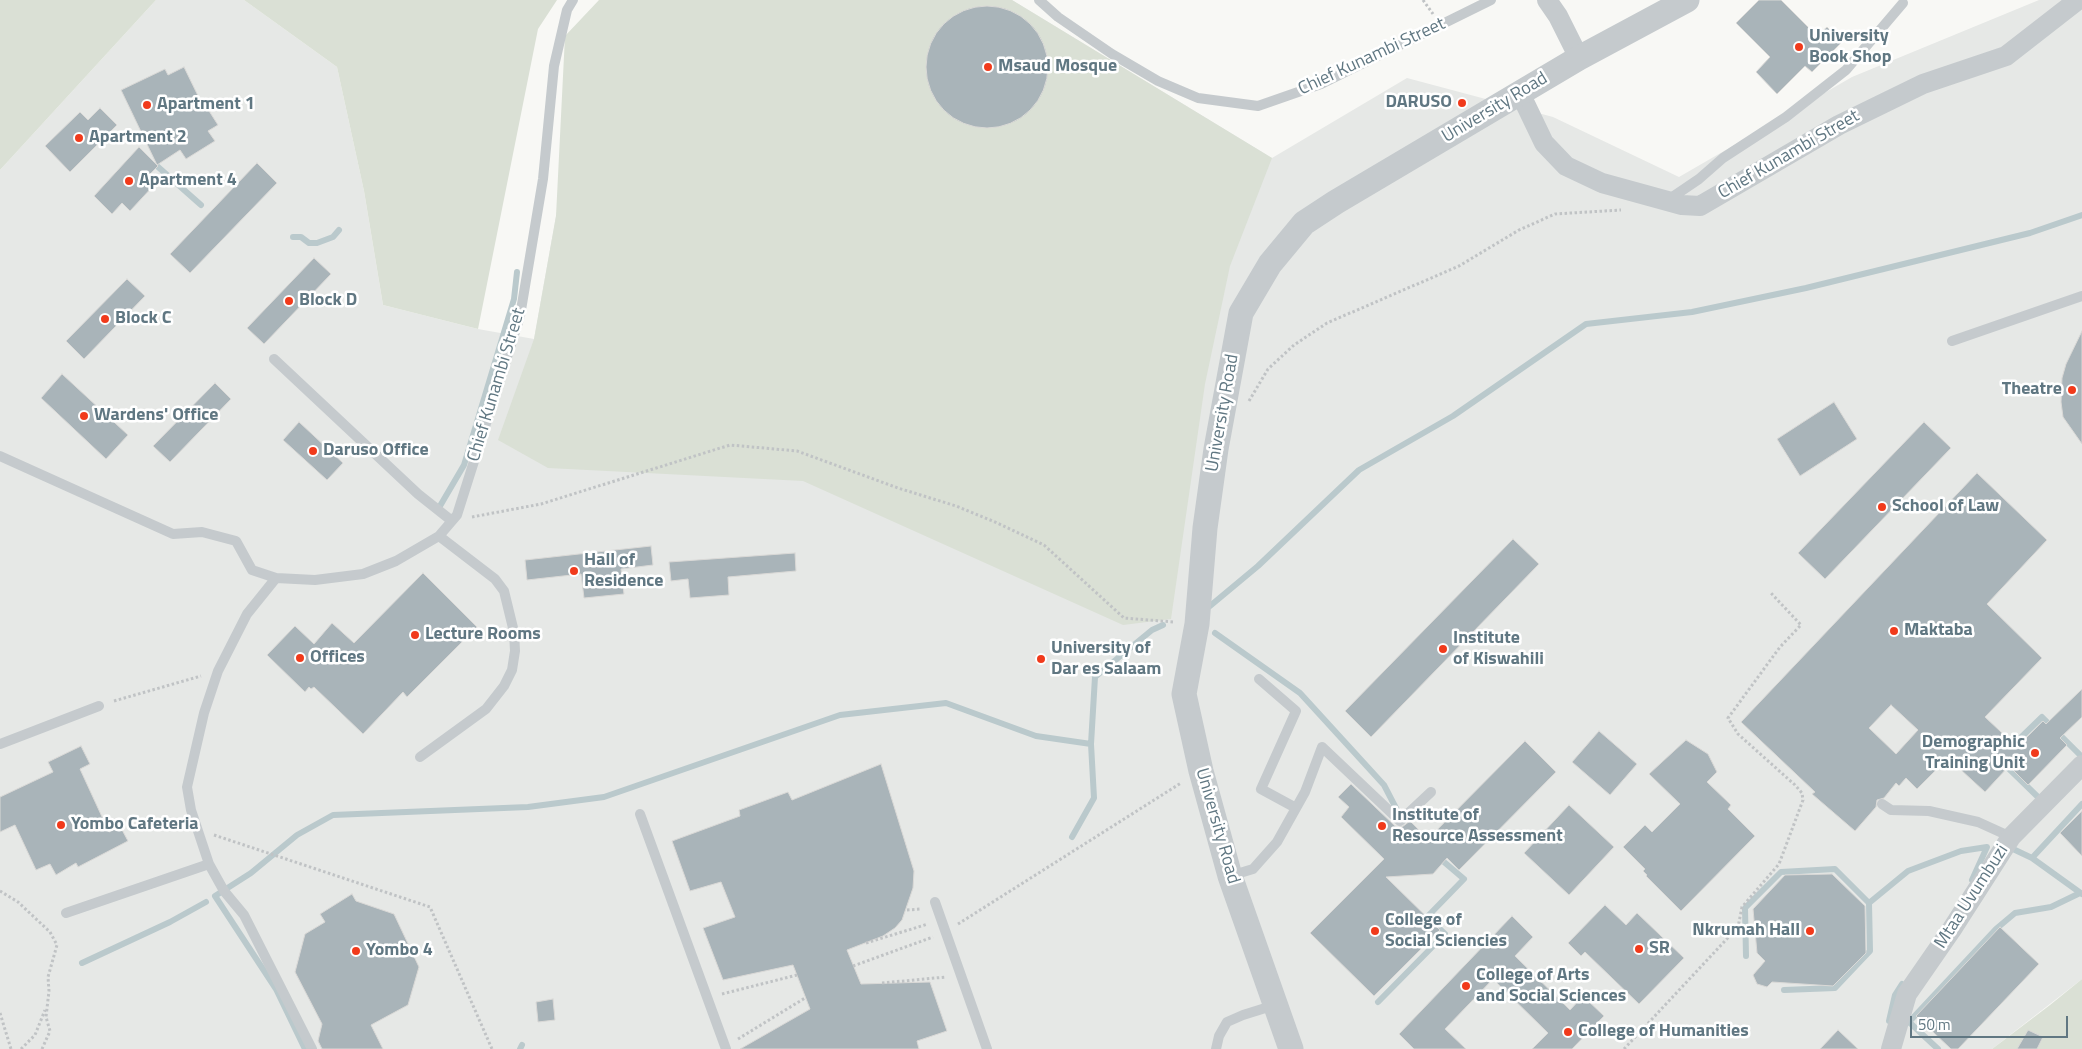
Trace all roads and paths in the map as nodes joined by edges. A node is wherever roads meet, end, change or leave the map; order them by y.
1 (573, 0) edge
2 (1039, 0) edge
3 (1491, 0) edge
4 (1547, 0) edge
5 (1687, 0) edge
6 (2078, 0) edge
7 (1903, 3) dead end
8 (1579, 58) junction
9 (1520, 93) junction
10 (1661, 199) junction
11 (2082, 296) edge
12 (1952, 341) dead end
13 (274, 359) dead end
14 (1246, 406) dead end
15 (0, 456) edge
16 (452, 521) junction
17 (439, 536) junction
18 (276, 578) junction
19 (1770, 592) dead end
20 (1197, 624) junction
21 (218, 671) junction
22 (1258, 678) dead end
23 (98, 706) joint
24 (0, 744) edge
25 (420, 757) dead end
26 (2082, 765) edge
27 (1201, 771) junction
28 (1431, 792) dead end
29 (1882, 804) dead end
30 (1296, 808) junction
31 (640, 814) dead end
32 (197, 829) junction
33 (2011, 837) junction
34 (209, 864) junction
35 (1230, 876) junction
36 (0, 891) edge
37 (934, 902) dead end
38 (66, 913) dead end
39 (941, 921) junction
40 (945, 932) junction
41 (866, 943) dead end
42 (854, 966) dead end
43 (796, 975) dead end
44 (961, 976) junction
45 (882, 983) dead end
46 (708, 997) junction
47 (805, 998) dead end
48 (1276, 1005) junction
49 (46, 1009) junction
50 (0, 1014) edge
51 (726, 1048) edge
52 (11, 1049) edge
53 (21, 1049) edge
54 (42, 1049) edge
55 (312, 1049) edge
56 (492, 1049) edge
57 (987, 1049) edge
58 (1216, 1049) edge
59 (1291, 1049) edge
60 (1624, 1049) edge
61 (1891, 1049) edge

1 - 16 lane, Chief Kunambi Street
2 - 3 lane, Chief Kunambi Street
4 - 8 street
5 - 8 street, University Road
6 - 10 street, Chief Kunambi Street
7 - 10 lane
8 - 9 street, University Road
9 - 10 street, Chief Kunambi Street
9 - 20 street, University Road
10 - 14 path
11 - 12 lane
13 - 16 lane
15 - 18 lane, Chief Kunambi Street
16 - 17 lane, Chief Kunambi Street
16 - 20 path
17 - 18 lane, Chief Kunambi Street
17 - 25 lane
18 - 21 lane
19 - 60 path
20 - 27 street, University Road
21 - 23 path
21 - 32 lane
22 - 30 lane
23 - 24 lane
26 - 33 street, Mtaa Uvumbuzi
27 - 35 street, University Road
27 - 40 path
28 - 30 lane
29 - 33 lane
30 - 35 lane
31 - 46 lane
32 - 34 lane
32 - 56 path
33 - 61 street, Mtaa Uvumbuzi
34 - 38 lane
34 - 55 lane
35 - 48 street, University Road
36 - 49 path
37 - 39 lane
39 - 40 lane
39 - 41 path
40 - 42 path
40 - 44 lane
43 - 46 path
44 - 45 path
44 - 57 lane
46 - 51 lane
47 - 51 path
48 - 58 lane
48 - 59 street, University Road
49 - 53 path
49 - 54 path
50 - 52 path

